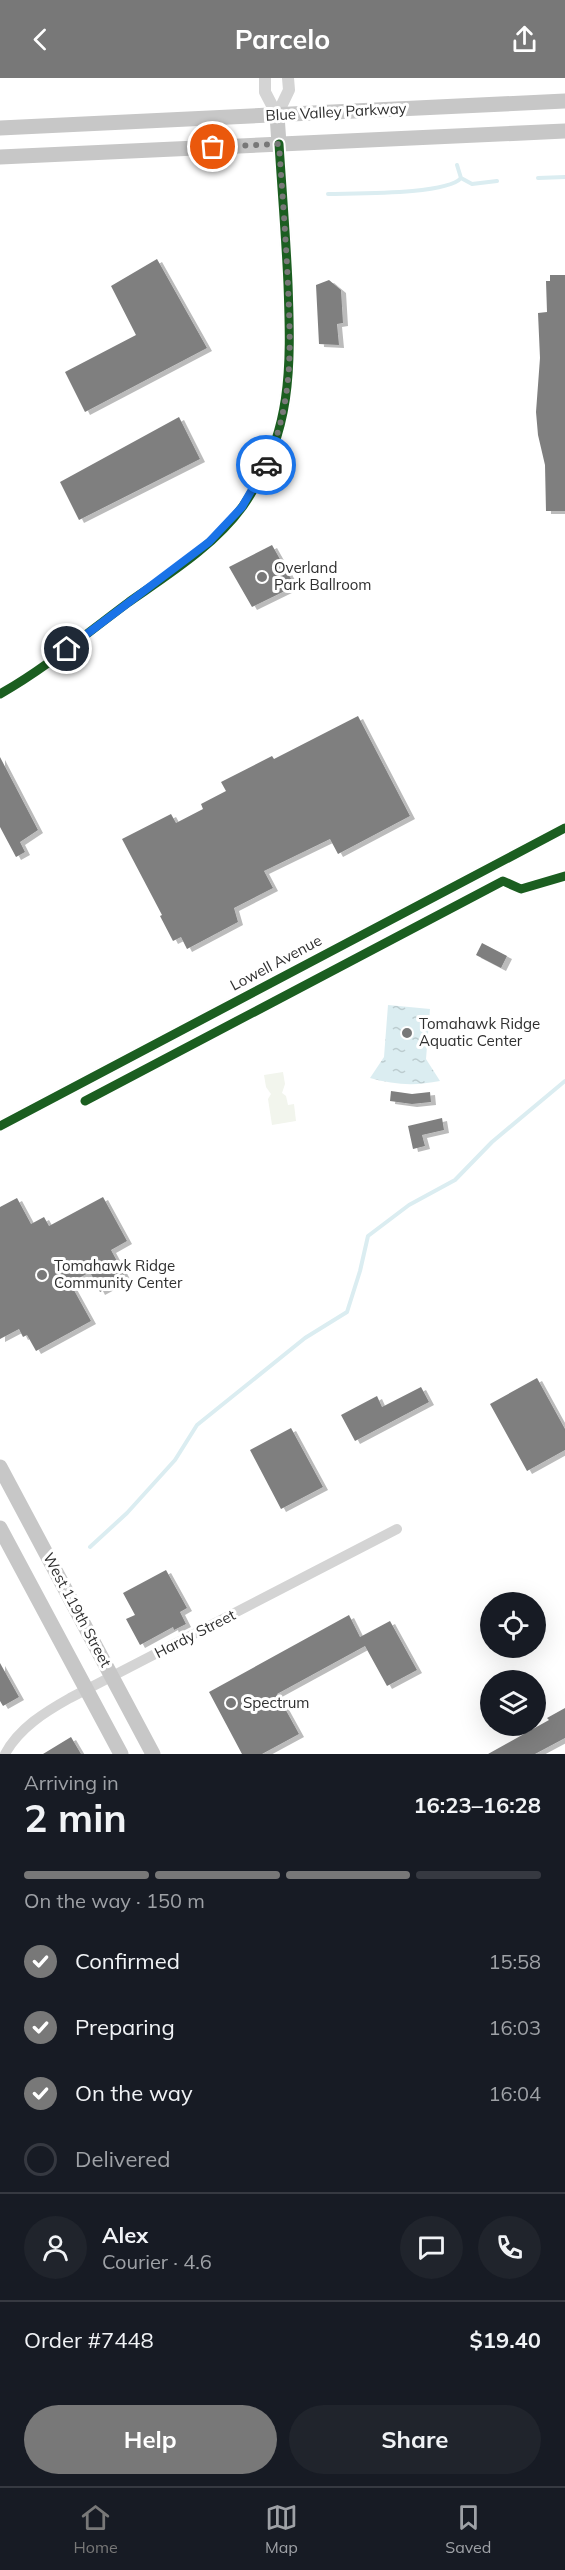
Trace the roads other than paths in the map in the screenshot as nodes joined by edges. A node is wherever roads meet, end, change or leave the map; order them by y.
1 (265, 78) edge
2 (288, 78) edge
3 (565, 100) edge
4 (277, 115) junction
5 (0, 128) edge
6 (565, 131) edge
7 (279, 144) junction
8 (0, 157) edge
9 (0, 694) edge
10 (565, 828) edge
11 (0, 1125) edge
12 (0, 1467) edge
13 (0, 1527) edge
14 (397, 1529) dead end
15 (112, 1677) junction
16 (87, 1690) junction
17 (4, 1752) edge
18 (121, 1754) edge
19 (153, 1754) edge

1 - 4 street
2 - 4 street
3 - 4 main road, Blue Valley Parkway
4 - 5 main road, Blue Valley Parkway
4 - 7 main road
6 - 7 main road, Blue Valley Parkway
7 - 8 main road, Blue Valley Parkway
7 - 9 street
10 - 11 street, Lowell Avenue
12 - 15 main road, West 119th Street
13 - 16 main road, West 119th Street
14 - 15 street, Hardy Street
15 - 16 street, Hardy Street
15 - 19 main road, West 119th Street
16 - 17 street, Hardy Street
16 - 18 main road, West 119th Street

